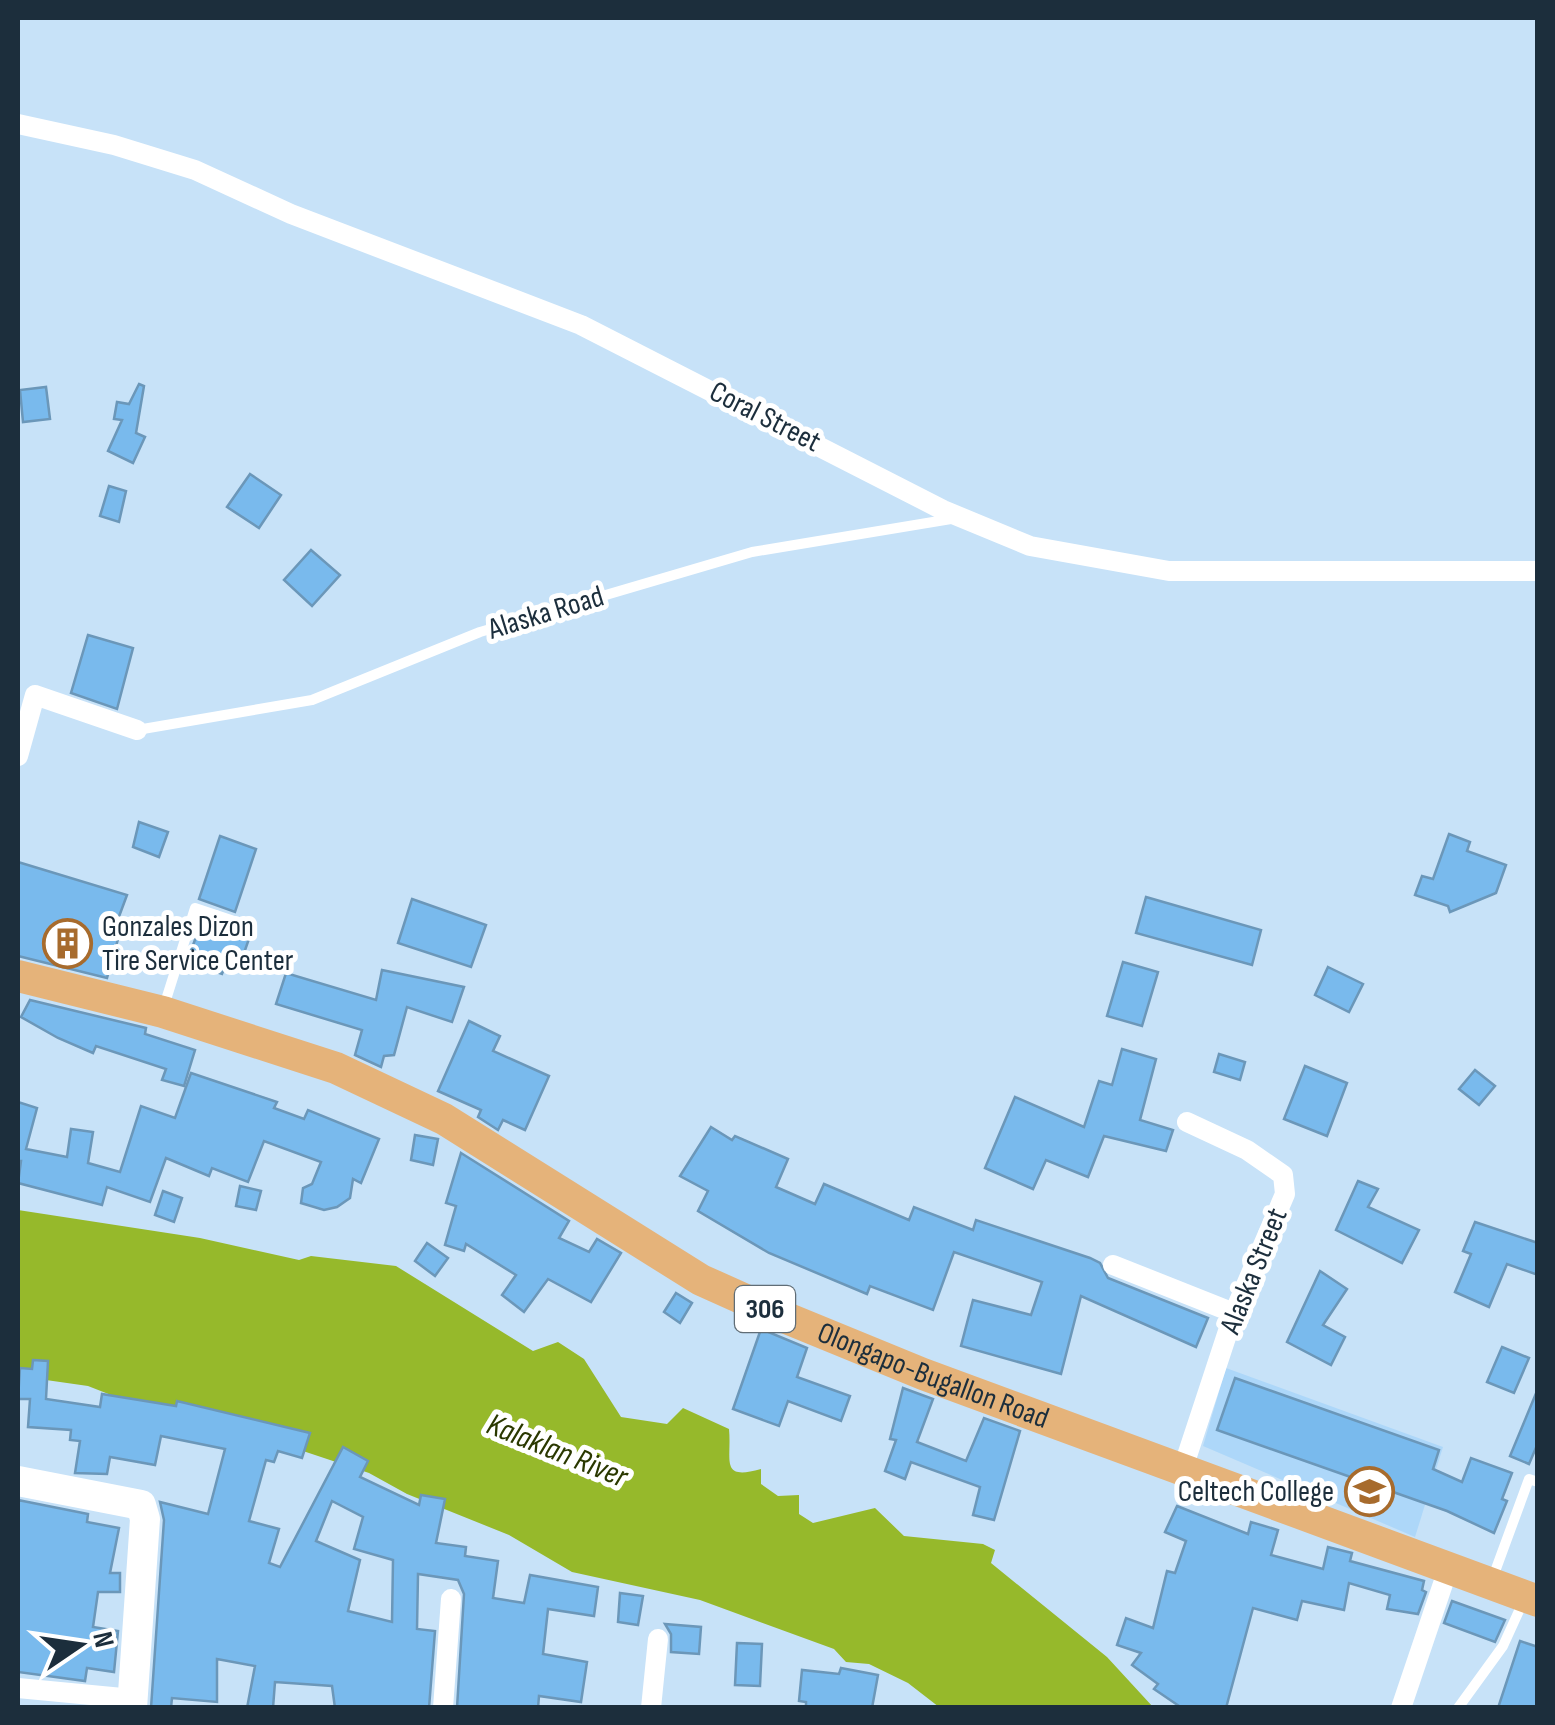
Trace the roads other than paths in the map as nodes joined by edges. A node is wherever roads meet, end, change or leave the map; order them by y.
1 (18, 124) edge
2 (962, 518) junction
3 (1538, 571) edge
4 (138, 730) joint
5 (18, 756) edge
6 (246, 925) dead end
7 (18, 976) edge
8 (163, 1012) junction
9 (1186, 1122) dead end
10 (1113, 1264) dead end
11 (1234, 1313) junction
12 (1182, 1472) junction
13 (18, 1482) edge
14 (1538, 1482) edge
15 (1448, 1569) junction
16 (1490, 1584) junction
17 (450, 1599) dead end
18 (1532, 1599) edge
19 (658, 1640) dead end
20 (19, 1692) edge
21 (132, 1704) edge
22 (443, 1708) edge
23 (651, 1708) edge
24 (1402, 1708) edge
25 (1458, 1708) edge

1 - 2 street, Coral Street
2 - 3 street, Coral Street
2 - 4 lane, Alaska Road
4 - 5 street
6 - 8 lane
7 - 8 main road, Olongapo-Bugallon Road / 306
8 - 12 main road, Olongapo-Bugallon Road / 306
9 - 11 street, Alaska Street
10 - 11 street
11 - 12 street, Alaska Street
12 - 15 main road, Olongapo-Bugallon Road / 306
13 - 21 street
14 - 16 lane
15 - 16 main road, Olongapo-Bugallon Road / 306
15 - 24 street
16 - 18 main road, Olongapo-Bugallon Road / 306
17 - 22 street
18 - 25 lane
19 - 23 street
20 - 21 street

